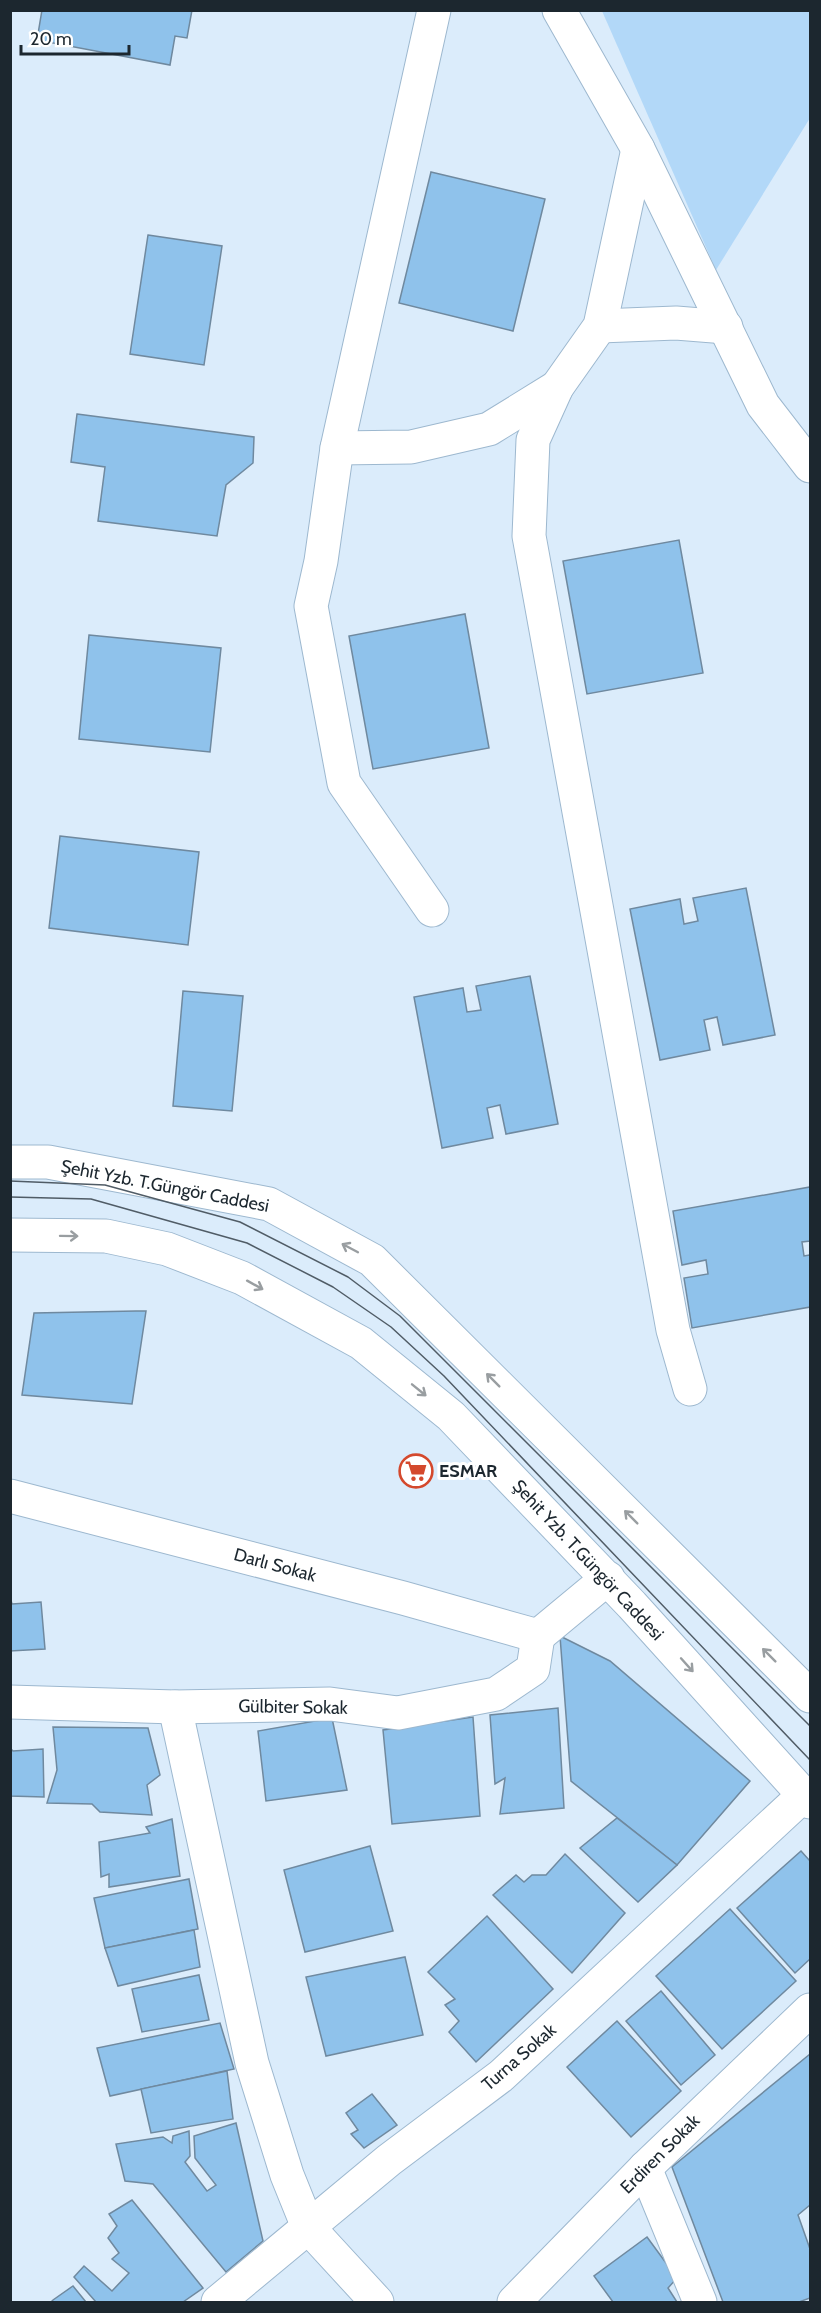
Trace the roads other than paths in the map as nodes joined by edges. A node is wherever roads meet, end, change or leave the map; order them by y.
1 (434, 10) edge
2 (559, 10) edge
3 (638, 149) junction
4 (600, 326) junction
5 (726, 327) junction
6 (557, 387) junction
7 (338, 448) junction
8 (810, 466) edge
9 (432, 910) dead end
10 (10, 1162) edge
11 (10, 1235) edge
12 (690, 1389) dead end
13 (10, 1496) edge
14 (608, 1578) junction
15 (538, 1636) junction
16 (810, 1696) edge
17 (10, 1702) edge
18 (175, 1707) junction
19 (807, 1798) edge
20 (810, 2010) edge
21 (645, 2168) junction
22 (308, 2227) junction
23 (218, 2302) edge
24 (377, 2302) edge
25 (514, 2302) edge
26 (700, 2302) edge

1 - 7 street
2 - 3 street
3 - 4 street
3 - 5 street
4 - 5 street
4 - 6 street
5 - 8 street
6 - 7 street
6 - 12 street
7 - 9 street
16 -> 10 street, Şehit Yzb. T.Güngör Caddesi
11 -> 14 street, Şehit Yzb. T.Güngör Caddesi
13 - 15 street, Darlı Sokak
14 - 15 street
14 -> 19 street, Şehit Yzb. T.Güngör Caddesi
15 - 18 street, Gülbiter Sokak
17 - 18 street, Gülbiter Sokak
18 - 22 street
19 - 22 street, Turna Sokak
20 - 21 street, Erdiren Sokak
21 - 25 street, Erdiren Sokak
21 - 26 street
22 - 23 street, Turna Sokak
22 - 24 street

